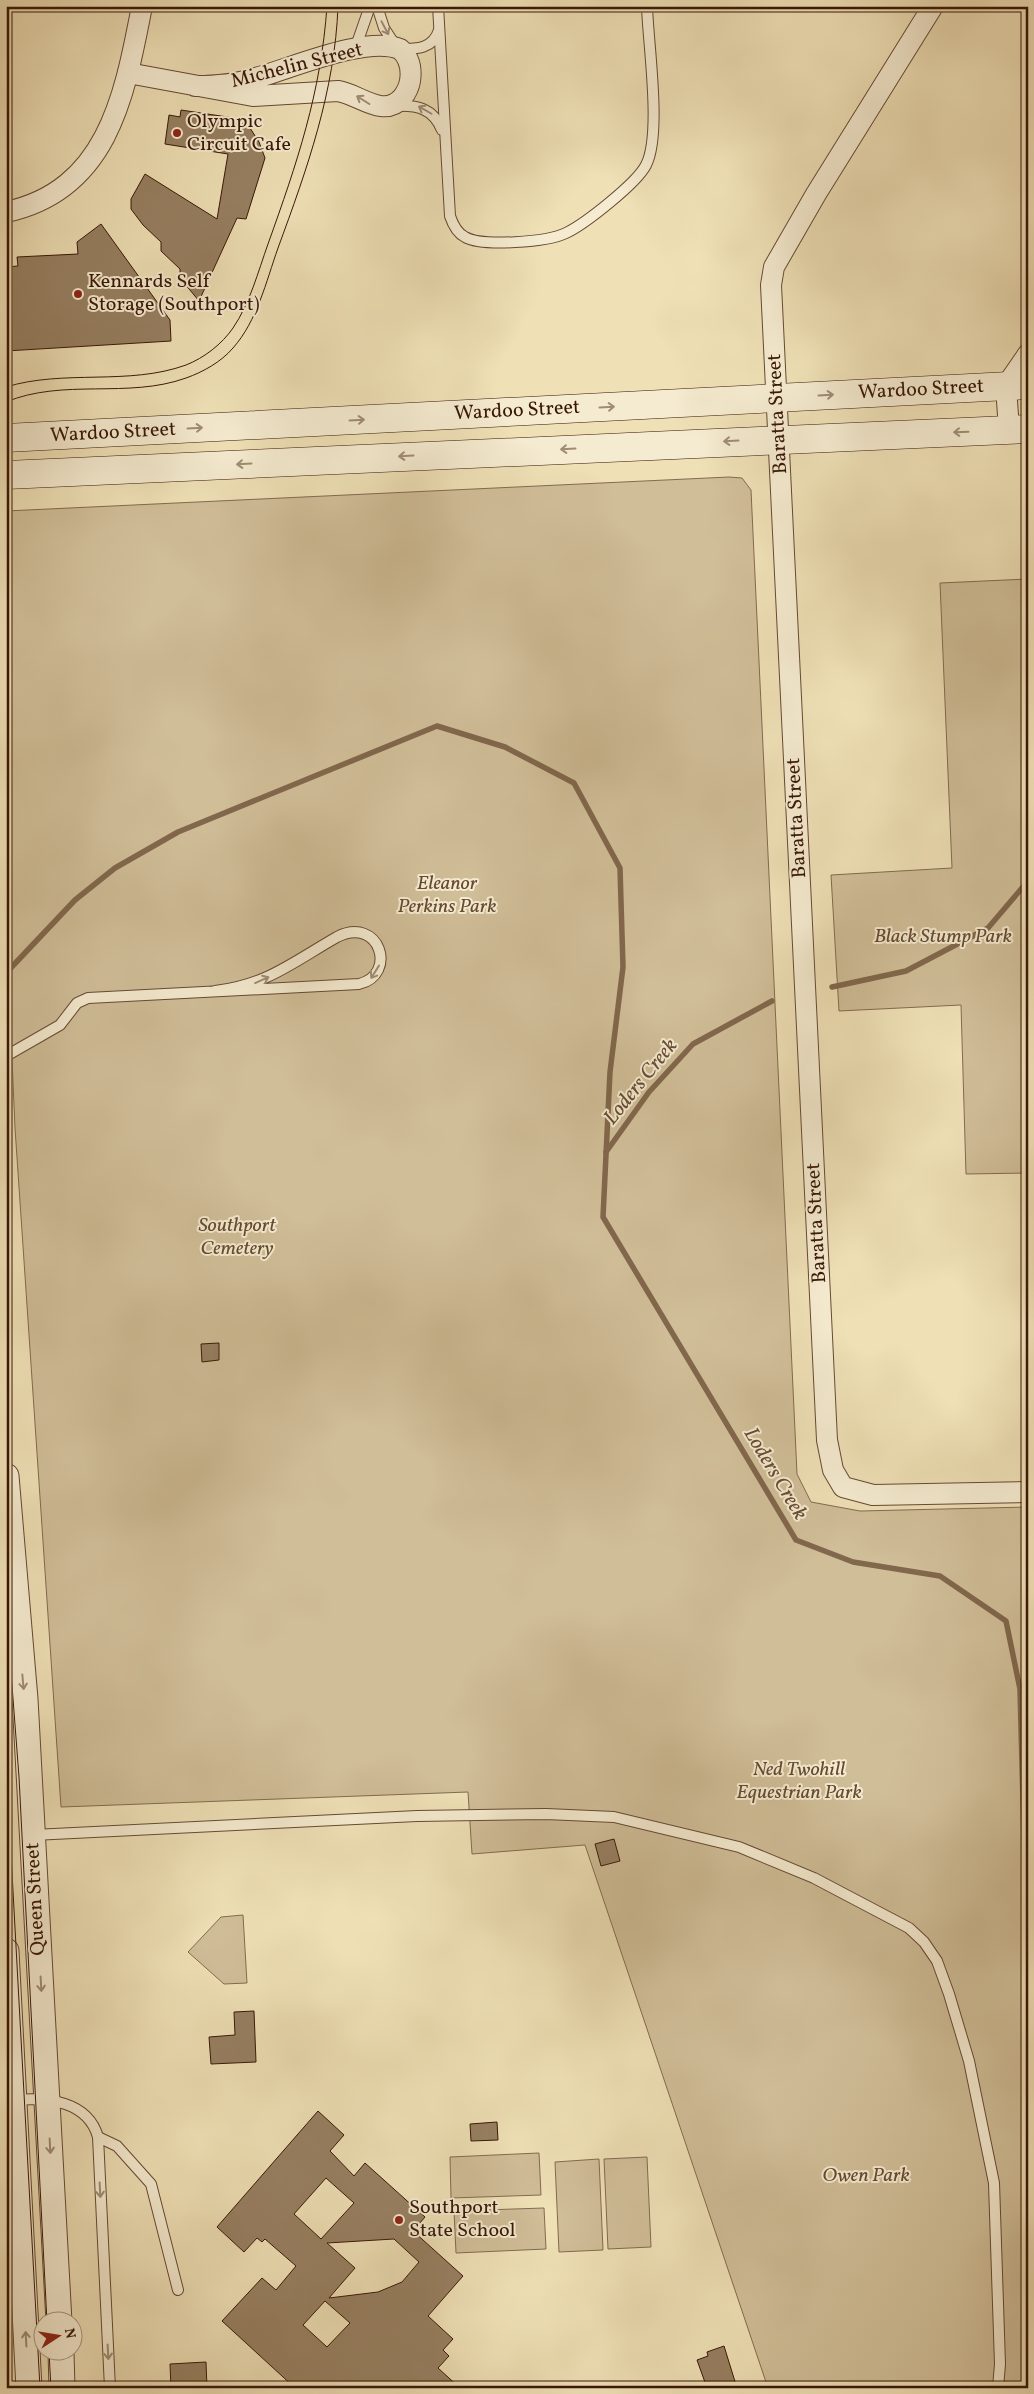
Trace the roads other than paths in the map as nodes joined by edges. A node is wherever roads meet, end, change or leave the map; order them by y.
1 (142, 6) edge
2 (370, 6) edge
3 (377, 6) edge
4 (438, 6) edge
5 (647, 6) edge
6 (933, 6) edge
7 (439, 28) junction
8 (398, 48) junction
9 (354, 50) junction
10 (128, 73) junction
11 (195, 86) junction
12 (386, 106) junction
13 (445, 143) junction
14 (6, 212) edge
15 (1028, 354) edge
16 (1017, 386) edge
17 (777, 398) junction
18 (1018, 429) edge
19 (6, 438) edge
20 (779, 439) junction
21 (6, 475) edge
22 (215, 991) junction
23 (6, 1056) edge
24 (6, 1476) edge
25 (1028, 1492) edge
26 (33, 1835) junction
27 (6, 1951) edge
28 (14, 2100) junction
29 (47, 2100) junction
30 (98, 2137) junction
31 (178, 2290) dead end
32 (58, 2312) edge
33 (61, 2362) edge
34 (29, 2388) edge
35 (62, 2388) edge
36 (110, 2388) edge
37 (998, 2388) edge

1 - 10 street
2 - 9 lane
3 -> 8 lane
4 - 7 lane
5 - 13 lane
6 - 17 street, Baratta Street
7 - 8 lane
7 - 13 lane
8 - 9 street, Michelin Street
8 - 12 street
9 - 11 street, Michelin Street
10 - 11 street, Michelin Street
10 - 14 street
12 -> 11 street, Michelin Street
13 -> 12 lane
15 - 16 street
17 -> 16 main road, Wardoo Street
16 - 18 street
19 -> 17 main road, Wardoo Street
17 - 20 street, Baratta Street
18 -> 20 main road, Wardoo Street
20 -> 21 main road, Wardoo Street
20 - 25 street, Baratta Street
22 -> 22 lane
22 - 23 lane
24 -> 26 street, Queen Street
26 -> 29 street, Queen Street
26 - 37 lane
27 - 28 street, Queen Street
28 - 29 lane
34 -> 28 street, Queen Street
29 - 30 lane
29 -> 32 street, Queen Street
30 - 31 lane
30 -> 36 lane
33 - 35 street

